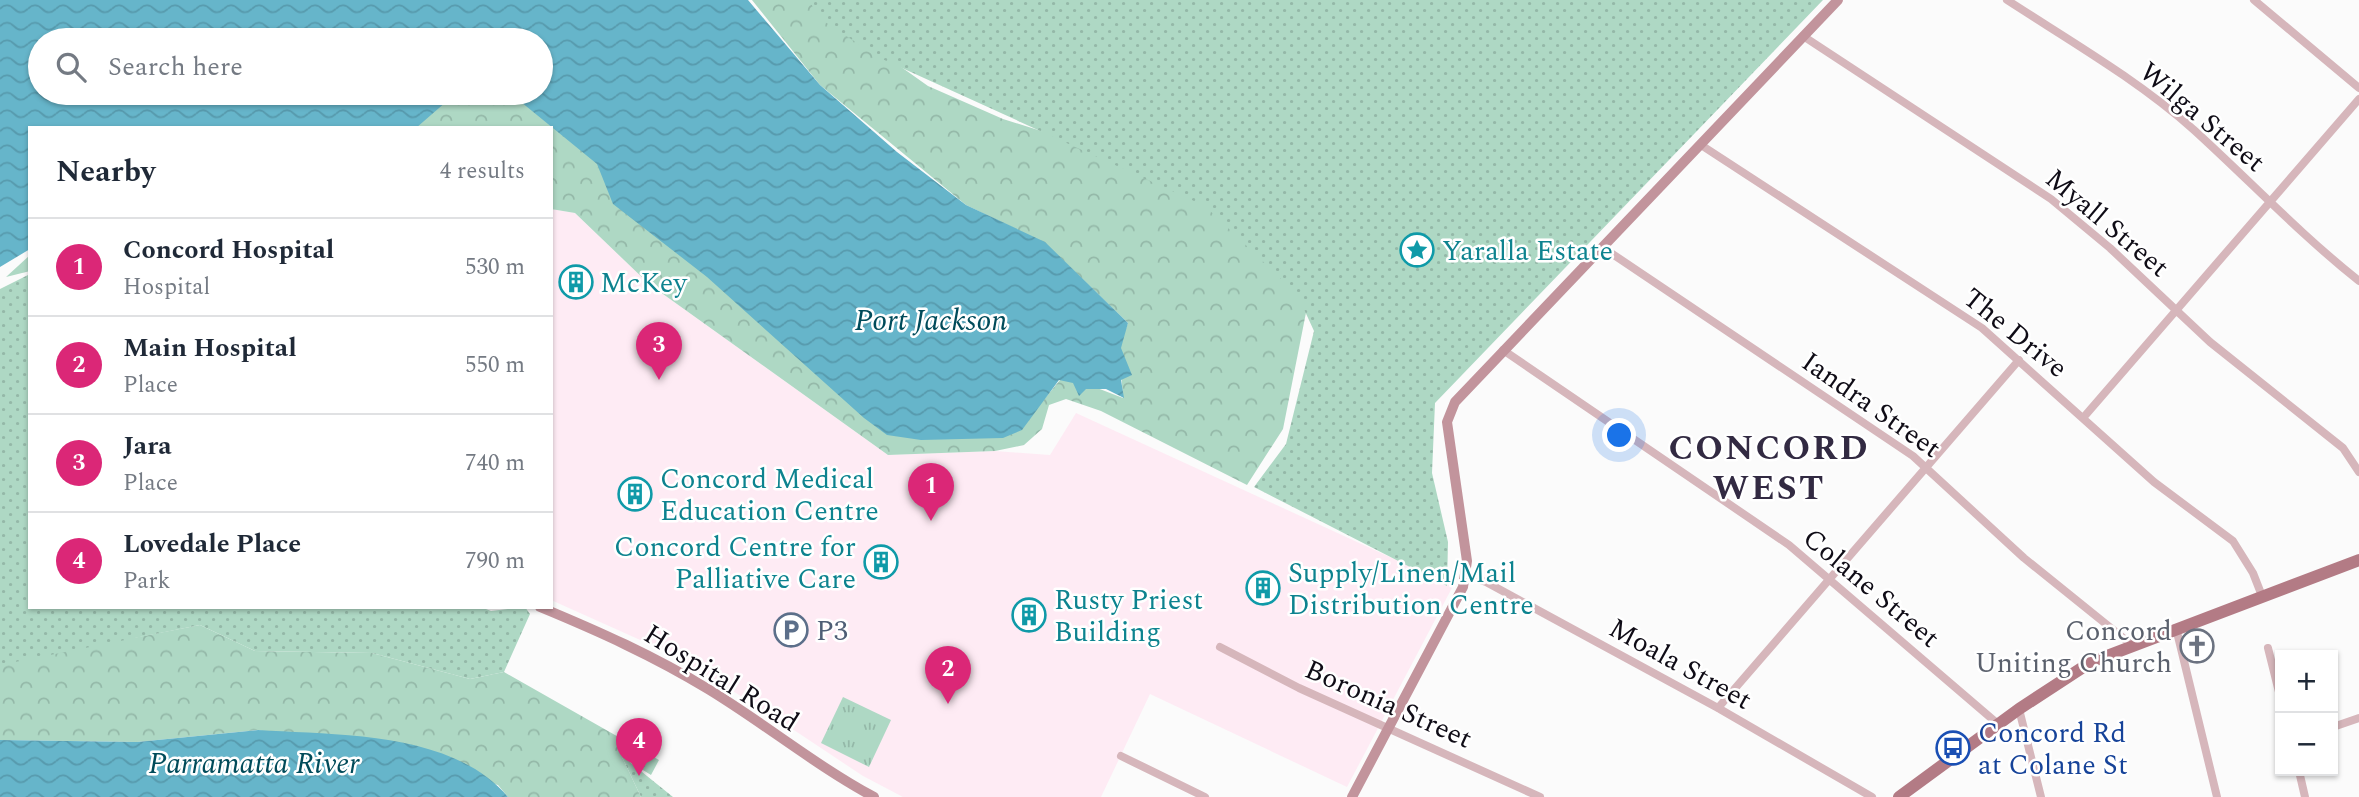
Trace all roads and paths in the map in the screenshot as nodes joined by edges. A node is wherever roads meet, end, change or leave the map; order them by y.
1 (1838, 0) edge
2 (2007, 0) edge
3 (2254, 0) edge
4 (1804, 36) junction
5 (2359, 88) edge
6 (2359, 99) edge
7 (1701, 145) junction
8 (2269, 203) junction
9 (1602, 247) junction
10 (2359, 281) edge
11 (2175, 311) junction
12 (1503, 349) junction
13 (2019, 360) junction
14 (2083, 418) junction
15 (1925, 467) junction
16 (2359, 471) edge
17 (2359, 560) edge
18 (1465, 575) junction
19 (1829, 578) junction
20 (2262, 596) junction
21 (545, 609) edge
22 (2176, 628) junction
23 (2132, 645) junction
24 (1220, 647) dead end
25 (2268, 648) dead end
26 (2275, 676) edge
27 (1718, 708) junction
28 (2019, 709) junction
29 (2359, 718) edge
30 (1998, 724) junction
31 (2338, 725) edge
32 (1389, 727) junction
33 (1121, 757) dead end
34 (2300, 776) edge
35 (874, 797) edge
36 (1205, 797) edge
37 (1352, 797) edge
38 (1540, 797) edge
39 (1872, 797) edge
40 (1899, 797) edge
41 (2041, 797) edge
42 (2217, 797) edge
43 (2305, 797) edge

1 - 4 main road
2 - 8 street, Wilga Street
3 - 5 street
4 - 7 main road
4 - 11 street, Myall Street
6 - 8 street
7 - 9 main road
7 - 13 street, The Drive
8 - 10 street, Wilga Street
8 - 11 street
9 - 12 main road
9 - 15 street, Iandra Street
11 - 14 street
11 - 16 street, Myall Street
12 - 18 main road
12 - 19 street, Colane Street
13 - 14 street, The Drive
13 - 15 street
14 - 20 street, The Drive
15 - 19 street
15 - 23 street, Iandra Street
17 - 20 main road
18 - 27 street, Moala Street
18 - 32 main road
19 - 27 street
19 - 30 street, Colane Street
20 - 22 main road
21 - 35 main road, Hospital Road
22 - 23 main road
22 - 42 street
23 - 28 main road
24 - 32 street, Boronia Street
25 - 26 street
27 - 39 street, Moala Street
28 - 30 main road
28 - 41 street
29 - 31 street
30 - 40 main road
32 - 37 main road
32 - 38 street, Boronia Street
33 - 36 street
34 - 43 street

